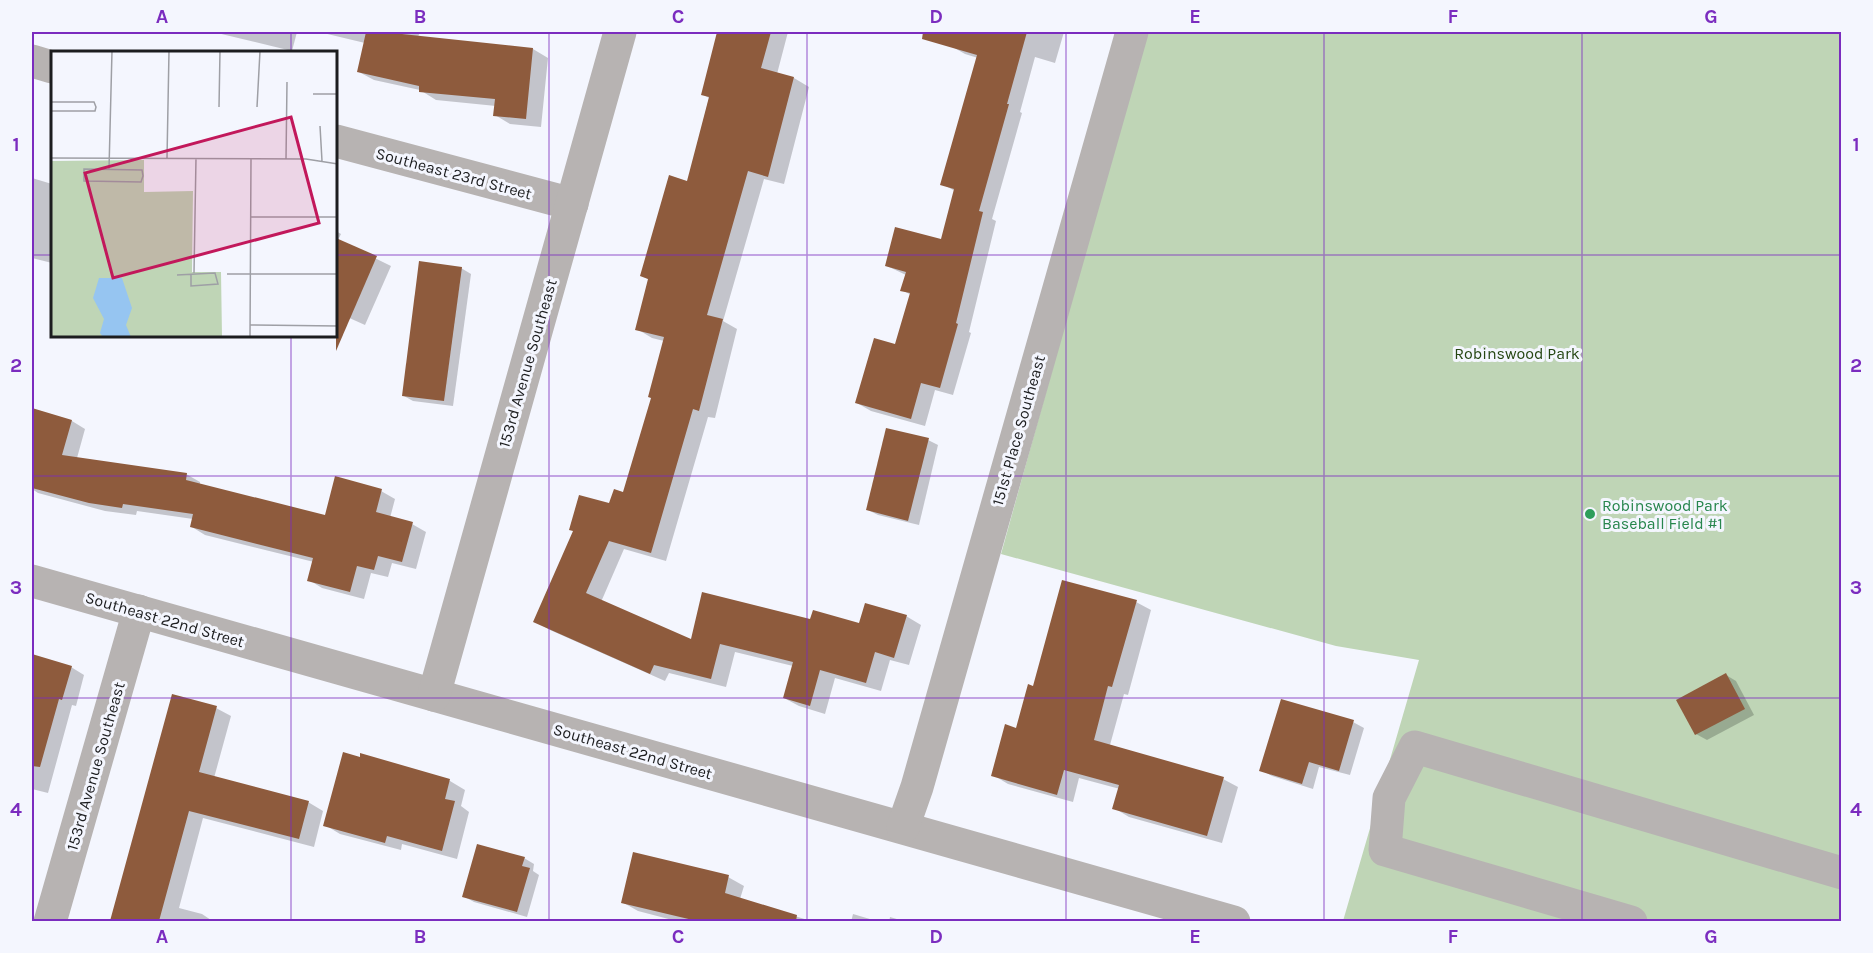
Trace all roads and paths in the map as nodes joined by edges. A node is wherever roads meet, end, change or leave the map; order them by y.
1 (620, 32) edge
2 (1132, 32) edge
3 (32, 61) edge
4 (51, 67) edge
5 (338, 142) edge
6 (572, 204) junction
7 (32, 581) edge
8 (139, 611) junction
9 (434, 695) junction
10 (903, 827) junction
11 (1842, 873) edge
12 (1137, 908) edge
13 (50, 921) edge
14 (1234, 921) edge
15 (1630, 921) edge

1 - 6 street, 153rd Avenue Southeast
2 - 10 street, 151st Place Southeast
3 - 4 street
5 - 6 street, Southeast 23rd Street
6 - 9 street, 153rd Avenue Southeast
7 - 8 street, Southeast 22nd Street
8 - 9 street, Southeast 22nd Street
8 - 13 street, 153rd Avenue Southeast
9 - 10 street, Southeast 22nd Street
10 - 12 street, Southeast 22nd Street
11 - 15 street
12 - 14 street, Southeast 22nd Street

